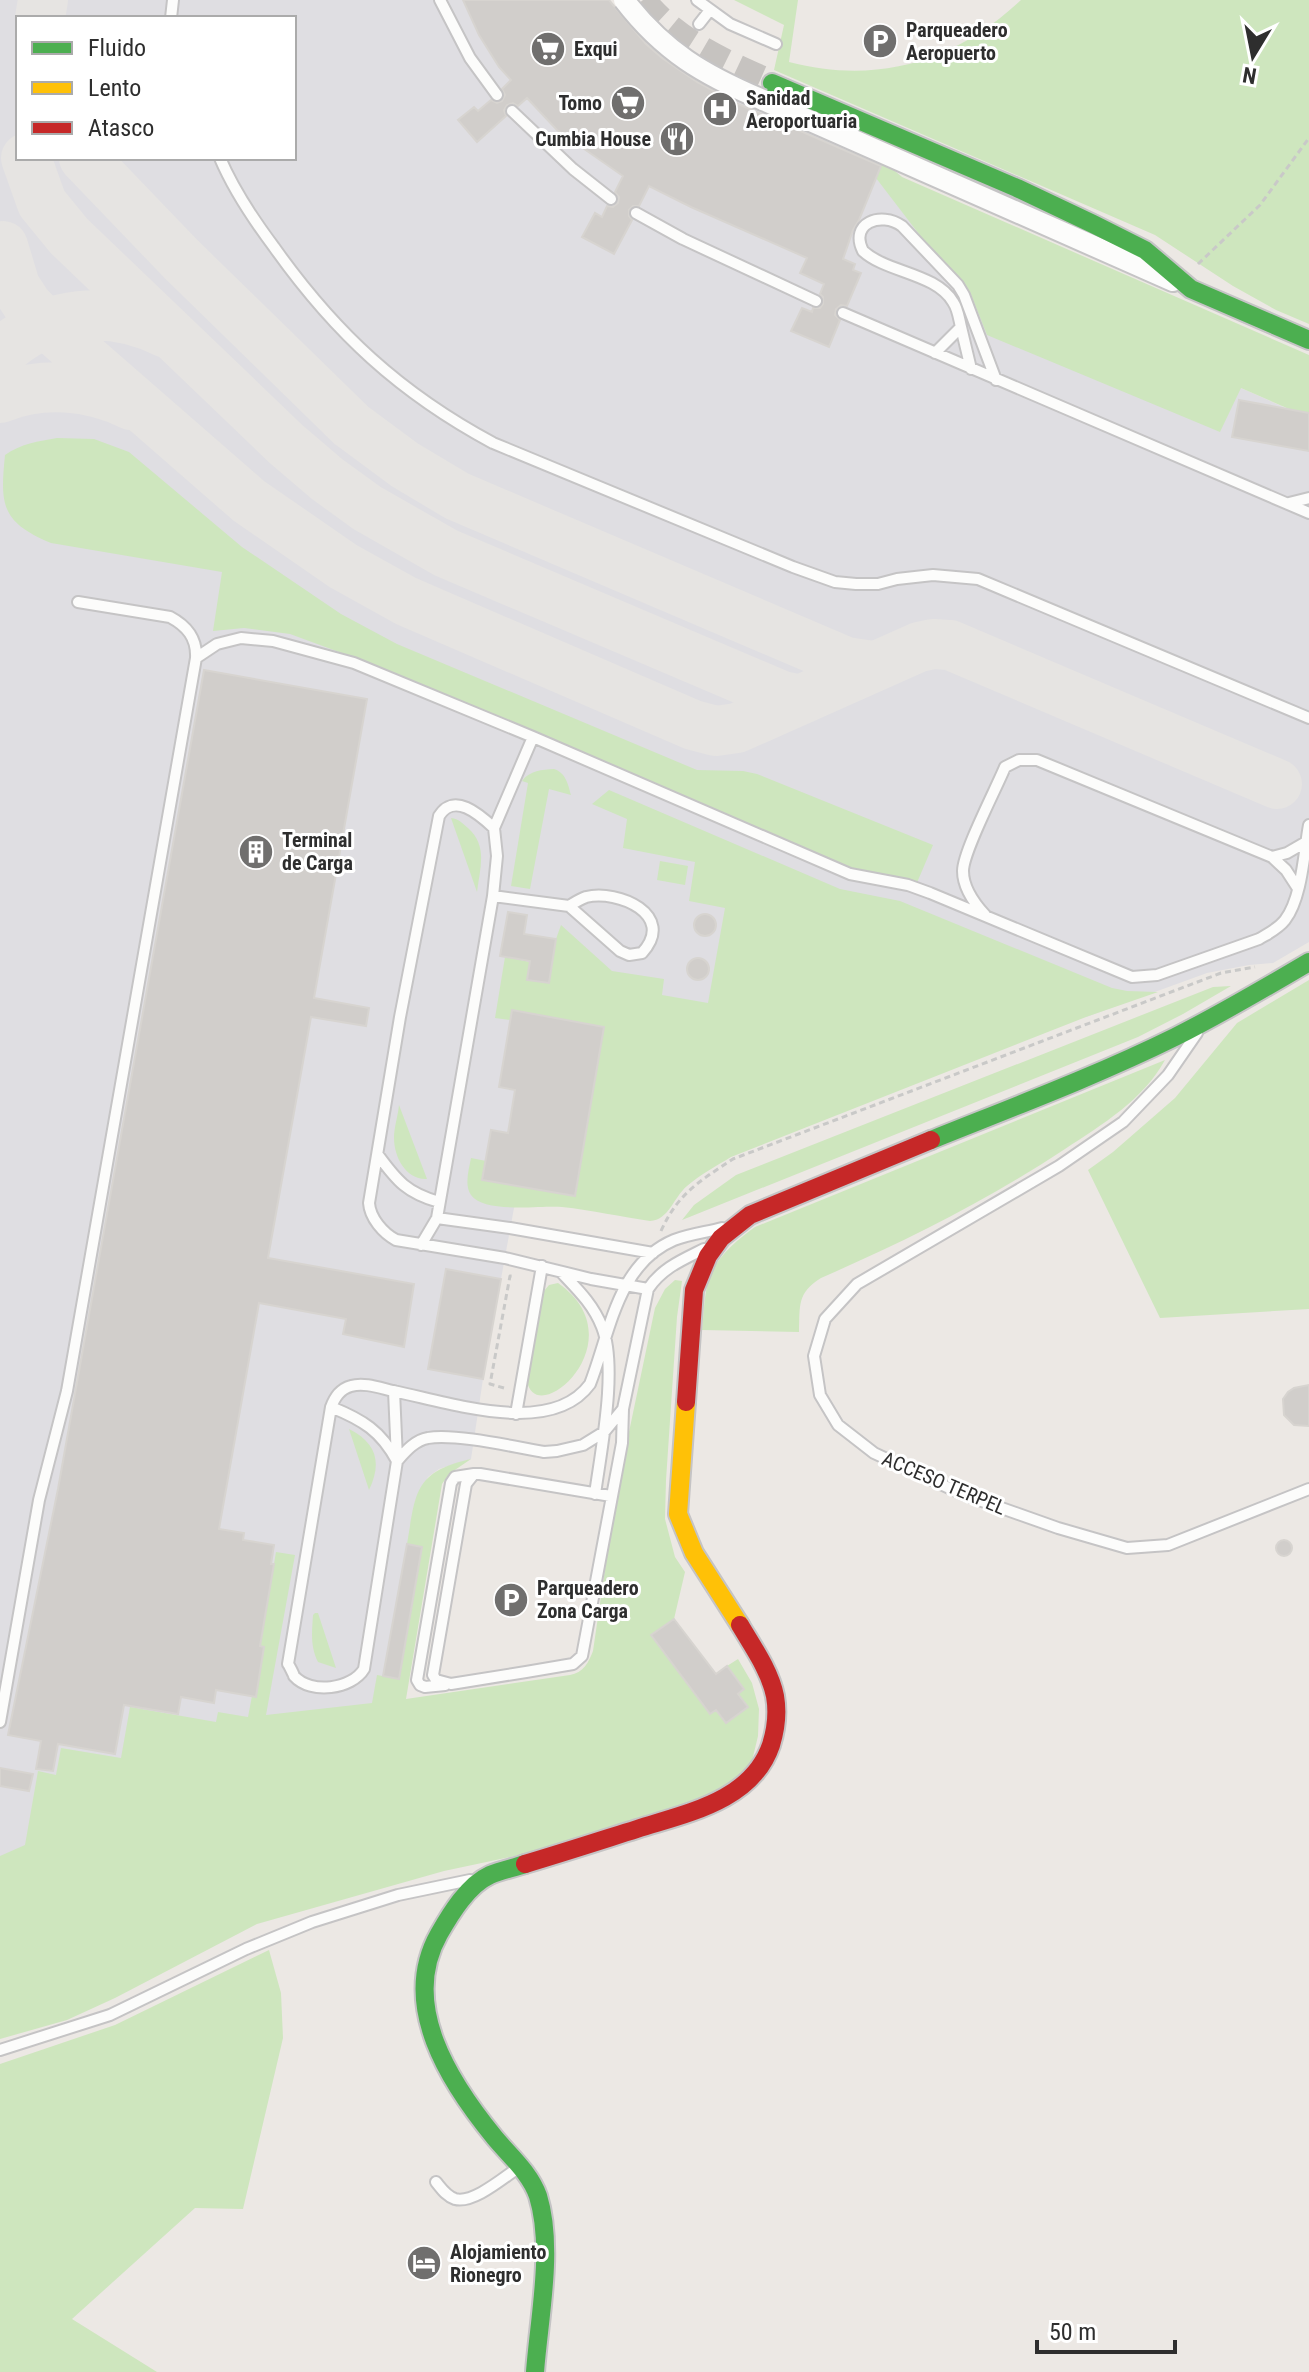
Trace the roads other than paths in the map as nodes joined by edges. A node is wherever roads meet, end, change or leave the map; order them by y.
1 (440, 0) edge
2 (624, 0) edge
3 (697, 0) edge
4 (710, 10) junction
5 (699, 24) dead end
6 (776, 44) dead end
7 (772, 83) tunnel mouth
8 (497, 95) dead end
9 (512, 111) dead end
10 (221, 160) edge
11 (611, 199) dead end
12 (636, 213) dead end
13 (1191, 289) junction
14 (816, 301) dead end
15 (843, 313) dead end
16 (961, 327) junction
17 (1309, 340) edge
18 (935, 353) junction
19 (971, 369) junction
20 (996, 380) junction
21 (1309, 498) edge
22 (1289, 503) junction
23 (1309, 513) edge
24 (78, 602) dead end
25 (196, 658) junction
26 (1309, 718) edge
27 (533, 737) junction
28 (1309, 825) edge
29 (494, 828) junction
30 (1306, 842) junction
31 (1272, 857) junction
32 (1297, 887) junction
33 (493, 896) junction
34 (569, 906) junction
35 (986, 917) junction
36 (1309, 962) edge
37 (1204, 1023) junction
38 (378, 1155) junction
39 (439, 1202) junction
40 (437, 1218) junction
41 (736, 1224) junction
42 (716, 1243) junction
43 (421, 1245) junction
44 (652, 1252) junction
45 (542, 1266) junction
46 (560, 1271) junction
47 (626, 1284) junction
48 (648, 1289) junction
49 (606, 1340) junction
50 (394, 1391) junction
51 (331, 1407) junction
52 (623, 1409) junction
53 (516, 1414) junction
54 (604, 1432) junction
55 (397, 1461) junction
56 (474, 1474) junction
57 (1309, 1489) edge
58 (595, 1494) junction
59 (611, 1496) junction
60 (451, 1684) junction
61 (0, 1722) edge
62 (486, 1877) junction
63 (0, 2050) edge
64 (520, 2167) junction
65 (436, 2182) dead end
66 (535, 2372) edge

1 - 8 lane
2 - 13 street, bridge
3 - 4 lane
4 - 5 lane
4 - 6 lane
7 - 13 street
9 - 11 lane
10 - 26 lane
12 - 14 lane
13 - 17 street
15 - 18 lane
16 - 18 lane
16 - 19 lane
16 - 20 lane
18 - 19 lane
19 - 20 lane
20 - 22 lane
21 - 22 lane
22 - 23 lane
24 - 25 lane
25 - 27 lane
25 - 61 lane
27 - 29 lane
27 - 35 lane
28 - 30 lane
29 - 33 lane
29 - 38 lane
30 - 31 lane
30 - 32 lane
31 - 32 lane
31 - 35 lane
32 - 35 lane
33 - 34 lane
33 - 39 lane
34 - 34 lane
36 - 37 street
37 - 41 street
37 - 57 lane, ACCESO TERPEL
38 - 39 lane
38 - 43 lane
39 - 40 lane
40 - 43 lane
40 - 44 lane
41 - 42 street
41 - 44 lane
42 - 48 lane
42 - 62 street
43 - 45 lane
44 - 47 lane
45 - 46 lane
45 - 53 lane
46 - 47 lane
46 - 49 lane
47 - 48 lane
47 - 49 lane
48 - 52 lane
49 - 53 lane
49 - 54 lane
50 - 51 lane
50 - 53 lane
50 - 55 lane
51 - 55 lane
51 - 55 lane
52 - 54 lane
52 - 59 lane
54 - 55 lane
54 - 58 lane
56 - 58 lane
56 - 60 lane
56 - 60 lane
58 - 59 lane
59 - 60 lane
62 - 63 lane
62 - 64 street
64 - 65 lane
64 - 66 street

